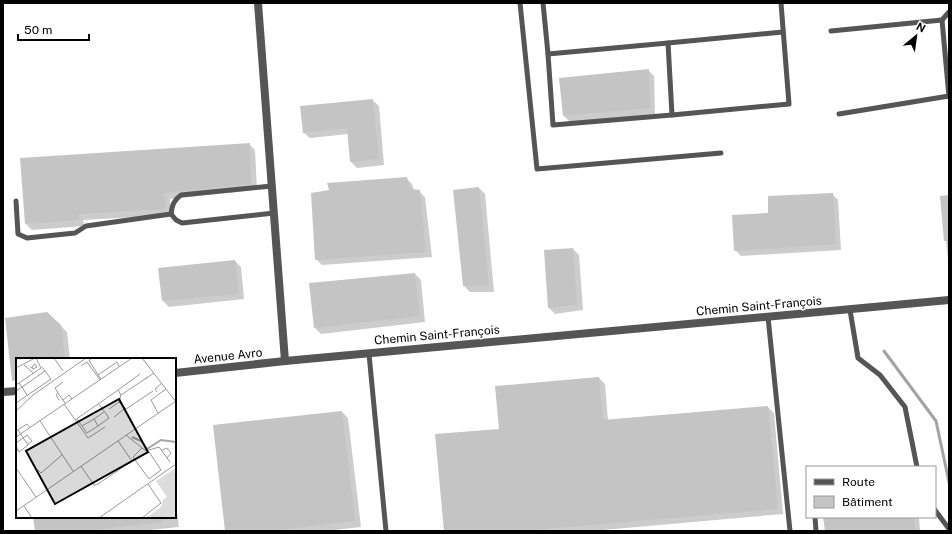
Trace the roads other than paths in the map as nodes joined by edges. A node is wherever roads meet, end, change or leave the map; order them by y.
1 (258, 3) edge
2 (520, 3) edge
3 (543, 3) edge
4 (781, 3) edge
5 (949, 12) edge
6 (942, 20) junction
7 (831, 31) dead end
8 (783, 32) junction
9 (668, 43) junction
10 (548, 54) junction
11 (949, 96) edge
12 (839, 114) dead end
13 (672, 115) junction
14 (721, 153) dead end
15 (272, 186) junction
16 (16, 201) dead end
17 (274, 213) junction
18 (171, 214) junction
19 (949, 300) edge
20 (850, 310) junction
21 (768, 317) junction
22 (369, 354) junction
23 (284, 361) junction
24 (176, 374) edge
25 (16, 391) edge
26 (3, 392) edge
27 (917, 466) edge
28 (936, 511) edge
29 (815, 518) edge
30 (949, 529) edge
31 (386, 531) edge
32 (790, 531) edge
33 (816, 531) edge

1 - 15 street
2 - 14 lane
3 - 10 lane
4 - 8 lane
5 - 6 lane
6 - 7 lane
6 - 11 lane
8 - 9 lane
8 - 13 lane
9 - 10 lane
9 - 13 lane
10 - 13 lane
11 - 12 lane
15 - 17 street
15 - 18 lane
16 - 18 lane
17 - 18 lane
17 - 23 street
19 - 20 street, Chemin Saint-François
20 - 21 street, Chemin Saint-François
20 - 27 lane
21 - 22 street, Chemin Saint-François
21 - 32 lane
22 - 23 street, Chemin Saint-François
22 - 31 lane
23 - 24 street, Avenue Avro
25 - 26 street
28 - 30 lane
29 - 33 lane

